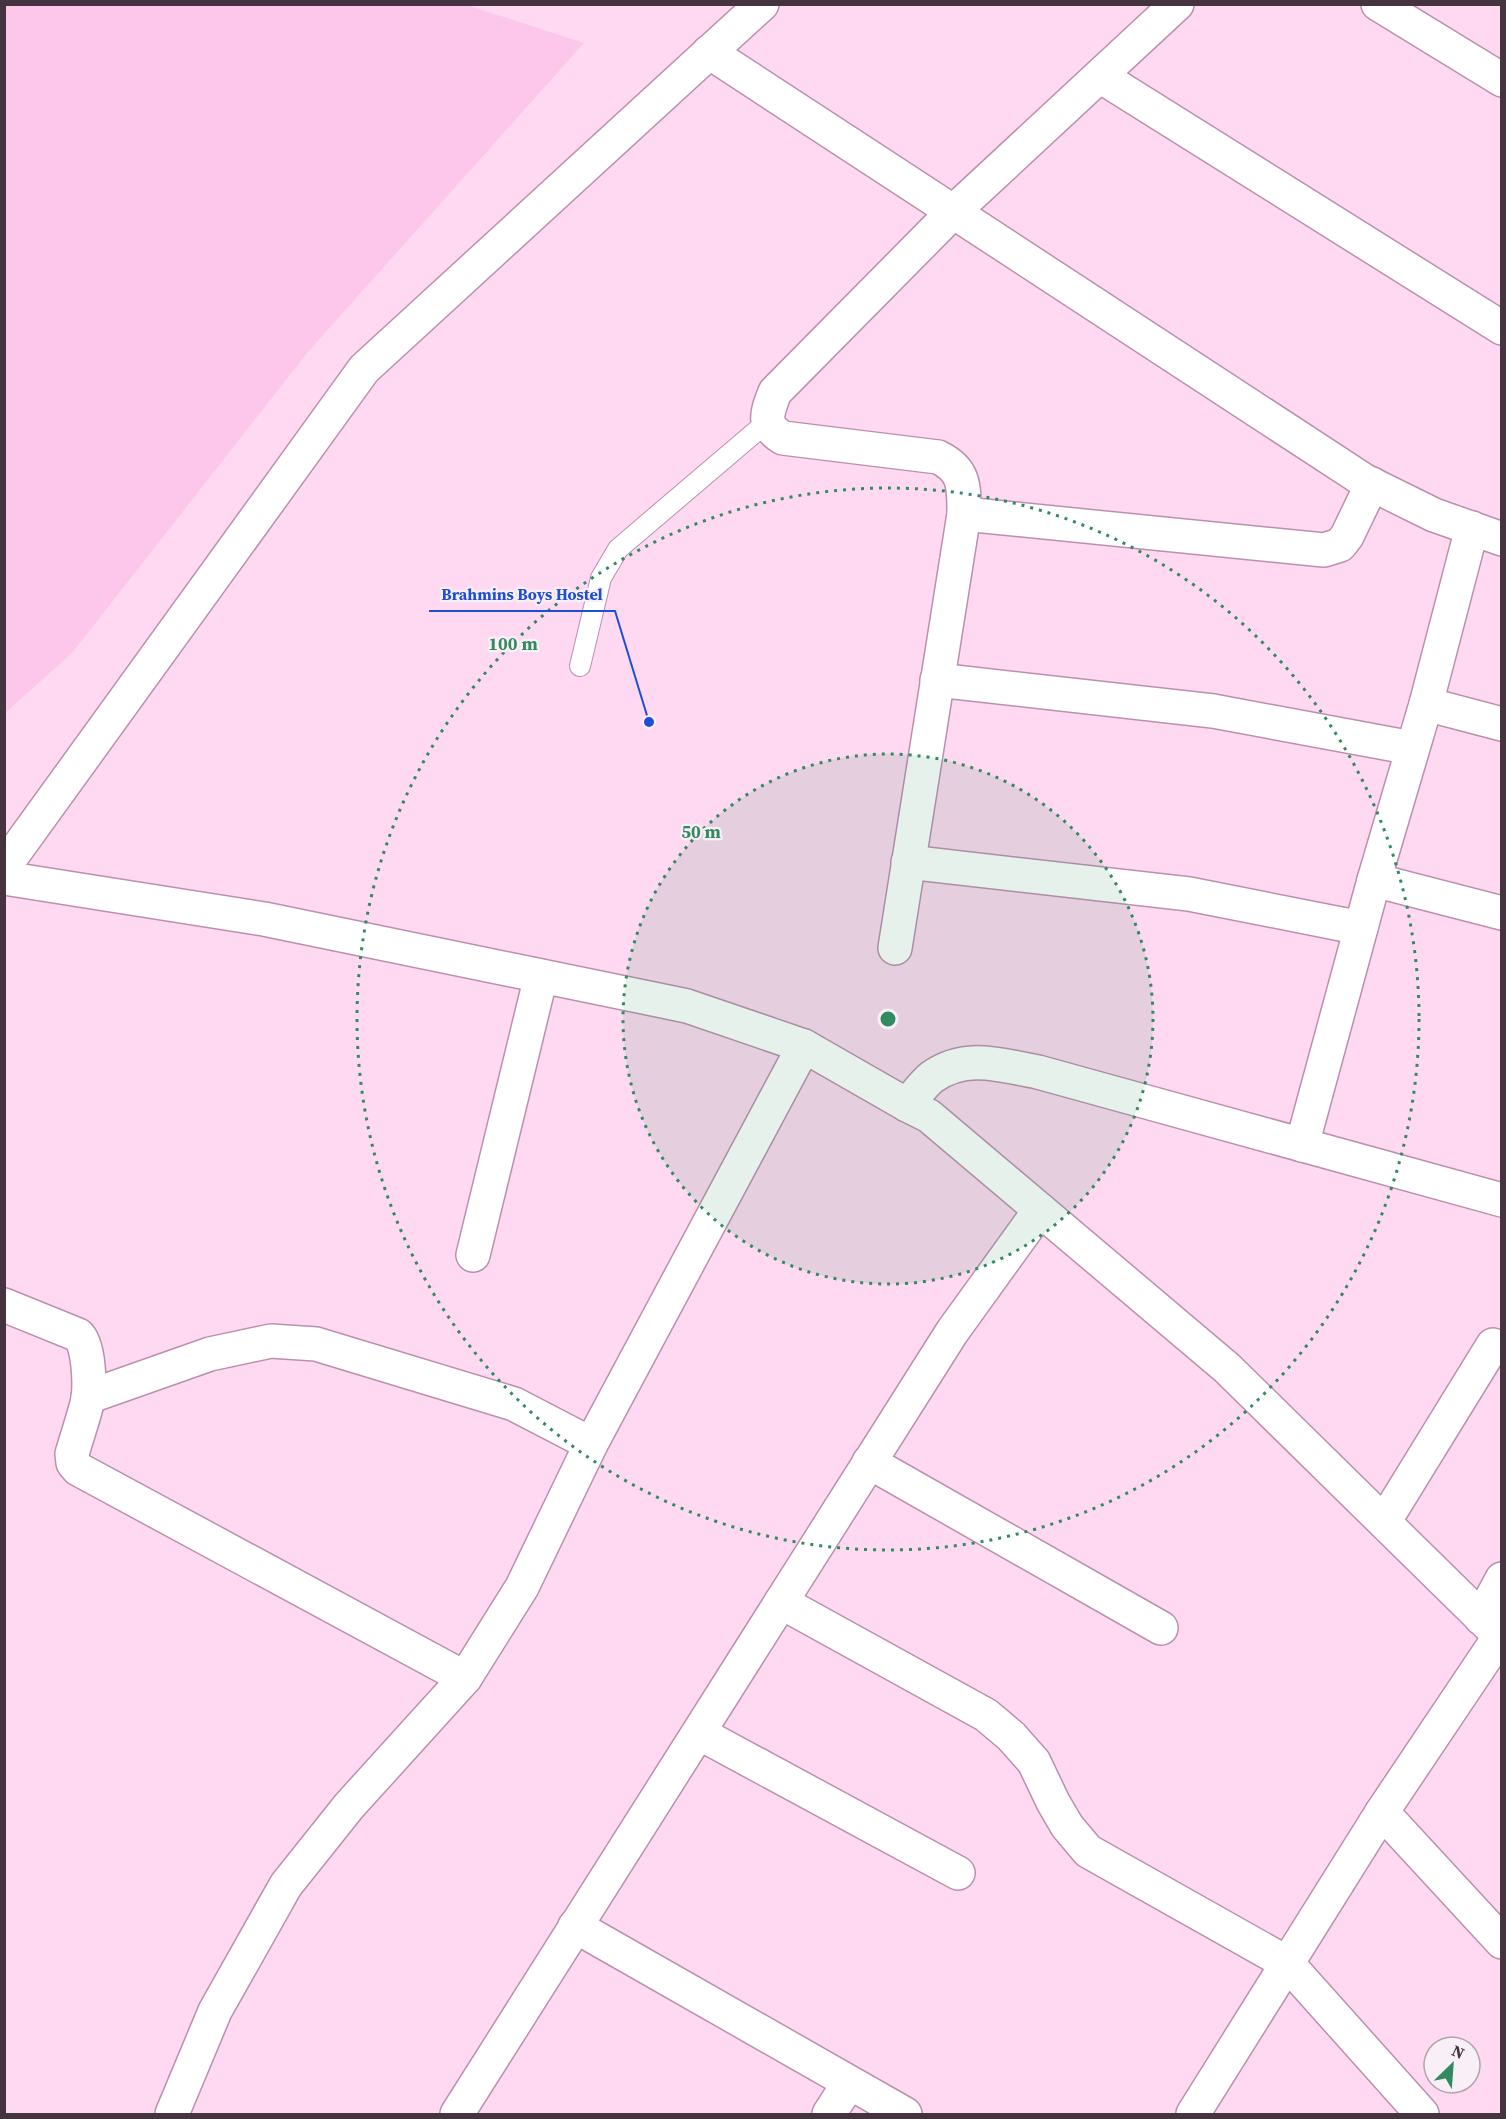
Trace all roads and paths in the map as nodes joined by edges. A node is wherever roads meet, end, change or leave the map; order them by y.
1 (762, 4) edge
2 (1177, 4) edge
3 (1378, 4) edge
4 (710, 52) junction
5 (1100, 76) junction
6 (1502, 80) edge
7 (953, 212) junction
8 (1502, 328) edge
9 (767, 422) junction
10 (1372, 484) junction
11 (963, 514) junction
12 (1487, 534) edge
13 (580, 666) dead end
14 (937, 680) junction
15 (1426, 704) junction
16 (1502, 724) edge
17 (1412, 748) junction
18 (908, 862) junction
19 (4, 867) edge
20 (4, 878) edge
21 (1374, 880) junction
22 (1502, 913) edge
23 (1361, 928) junction
24 (895, 948) dead end
25 (541, 976) junction
26 (804, 1046) junction
27 (907, 1105) junction
28 (1302, 1145) junction
29 (1502, 1200) edge
30 (1040, 1210) junction
31 (473, 1255) dead end
32 (4, 1305) edge
33 (1492, 1345) dead end
34 (88, 1397) junction
35 (591, 1444) junction
36 (870, 1462) junction
37 (1384, 1522) junction
38 (1502, 1579) edge
39 (781, 1602) junction
40 (1161, 1628) dead end
41 (1494, 1630) edge
42 (465, 1678) junction
43 (699, 1733) junction
44 (1382, 1812) junction
45 (958, 1873) dead end
46 (575, 1926) junction
47 (1502, 1942) edge
48 (1287, 1963) junction
49 (849, 2083) junction
50 (172, 2115) edge
51 (457, 2115) edge
52 (829, 2115) edge
53 (905, 2115) edge
54 (1193, 2115) edge
55 (1422, 2115) edge

1 - 4 street
2 - 5 street
3 - 6 street
4 - 7 street
4 - 19 street
5 - 7 street
5 - 8 street
7 - 9 street
7 - 10 street
9 - 11 street
9 - 13 lane
10 - 11 street
10 - 12 street
11 - 14 street
12 - 15 street
14 - 17 street
14 - 18 street
15 - 16 street
15 - 17 street
17 - 21 street
18 - 23 street
18 - 24 street
20 - 25 street
21 - 22 street
21 - 23 street
23 - 28 street
25 - 26 street
25 - 31 street
26 - 27 street
26 - 35 street
27 - 28 street
27 - 30 street
28 - 29 street
30 - 36 street
30 - 37 street
32 - 34 street
33 - 37 street
34 - 35 street
34 - 42 street
35 - 42 street
36 - 39 street
36 - 40 street
37 - 41 street
38 - 41 street
39 - 43 street
39 - 48 street
41 - 44 street
42 - 50 street
43 - 45 street
43 - 46 street
44 - 47 street
44 - 48 street
46 - 49 street
46 - 51 street
48 - 54 street
48 - 55 street
49 - 52 street
49 - 53 street

